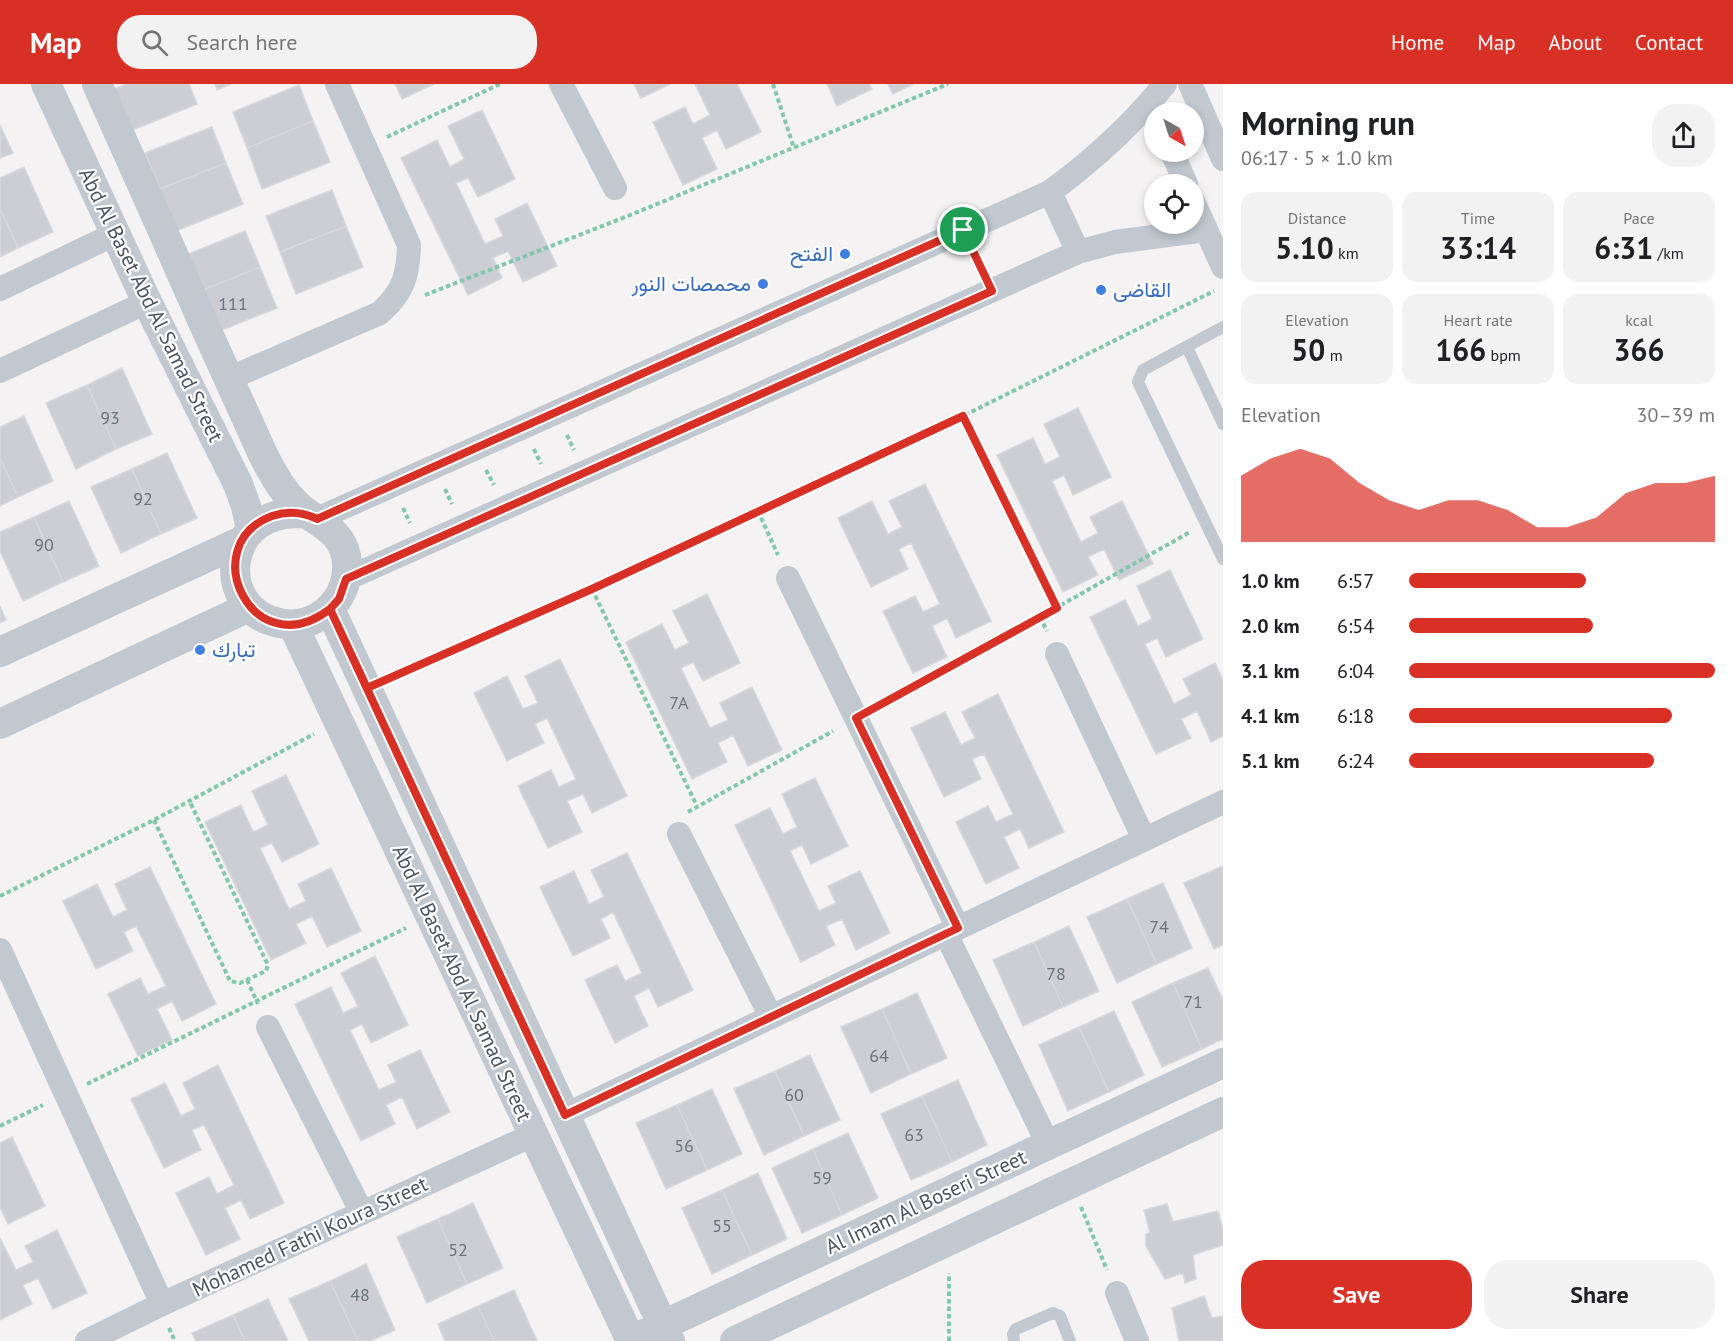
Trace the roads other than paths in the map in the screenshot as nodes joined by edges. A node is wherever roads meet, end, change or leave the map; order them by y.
1 (46, 84) edge
2 (98, 84) edge
3 (338, 84) edge
4 (561, 84) edge
5 (1190, 84) edge
6 (1153, 96) edge
7 (1223, 159) edge
8 (615, 188) dead end
9 (1050, 192) junction
10 (1204, 225) edge
11 (1206, 230) junction
12 (115, 234) junction
13 (1078, 252) junction
14 (1223, 267) edge
15 (0, 289) edge
16 (147, 302) junction
17 (1223, 327) edge
18 (1187, 346) junction
19 (0, 371) edge
20 (228, 379) junction
21 (1223, 424) edge
22 (313, 517) junction
23 (247, 535) junction
24 (1223, 559) edge
25 (788, 578) road end
26 (346, 579) junction
27 (249, 607) junction
28 (330, 609) junction
29 (293, 625) junction
30 (0, 652) edge
31 (1057, 654) dead end
32 (0, 724) edge
33 (1223, 802) edge
34 (680, 834) dead end
35 (1144, 839) junction
36 (952, 931) junction
37 (0, 950) edge
38 (771, 1017) junction
39 (268, 1027) dead end
40 (1223, 1063) edge
41 (1223, 1112) edge
42 (565, 1115) junction
43 (533, 1134) junction
44 (1048, 1144) junction
45 (362, 1213) junction
46 (1117, 1293) road end
47 (162, 1304) junction
48 (666, 1333) edge
49 (87, 1341) edge
50 (630, 1341) edge
51 (735, 1341) edge
52 (1014, 1341) edge
53 (1070, 1341) edge
54 (1137, 1341) edge

1 - 12 street, Abd Al Baset Abd Al Samad Street
2 - 20 street, Abd Al Baset Abd Al Samad Street
3 - 20 street
4 - 8 street
5 - 7 street
6 - 9 street
9 - 13 street
9 - 22 street
10 - 11 street
11 - 13 street
11 - 14 street
12 - 15 street
12 - 16 street, Abd Al Baset Abd Al Samad Street
13 - 26 street
16 - 19 street
16 - 23 street, Abd Al Baset Abd Al Samad Street
17 - 18 lane
18 - 21 lane
18 - 24 lane
20 - 22 street, Abd Al Baset Abd Al Samad Street
22 - 23 street
22 - 26 street
23 - 27 street
23 - 30 street
25 - 36 street
26 - 28 street
27 - 29 street
27 - 32 street
28 - 29 street
28 - 42 street, Abd Al Baset Abd Al Samad Street
29 - 43 street, Abd Al Baset Abd Al Samad Street
31 - 35 street
33 - 35 street
34 - 38 street
35 - 36 street
36 - 38 street
36 - 44 street
37 - 47 street
38 - 42 street
39 - 45 street
40 - 44 street, Al Imam Al Boseri Street
41 - 51 street
42 - 48 street, Abd Al Baset Abd Al Samad Street
43 - 45 street, Mohamed Fathi Koura Street
43 - 50 street, Abd Al Baset Abd Al Samad Street
44 - 48 street, Al Imam Al Boseri Street
45 - 47 street, Mohamed Fathi Koura Street
46 - 54 street
47 - 49 street, Mohamed Fathi Koura Street
48 - 50 street, Al Imam Al Boseri Street
52 - 53 lane

